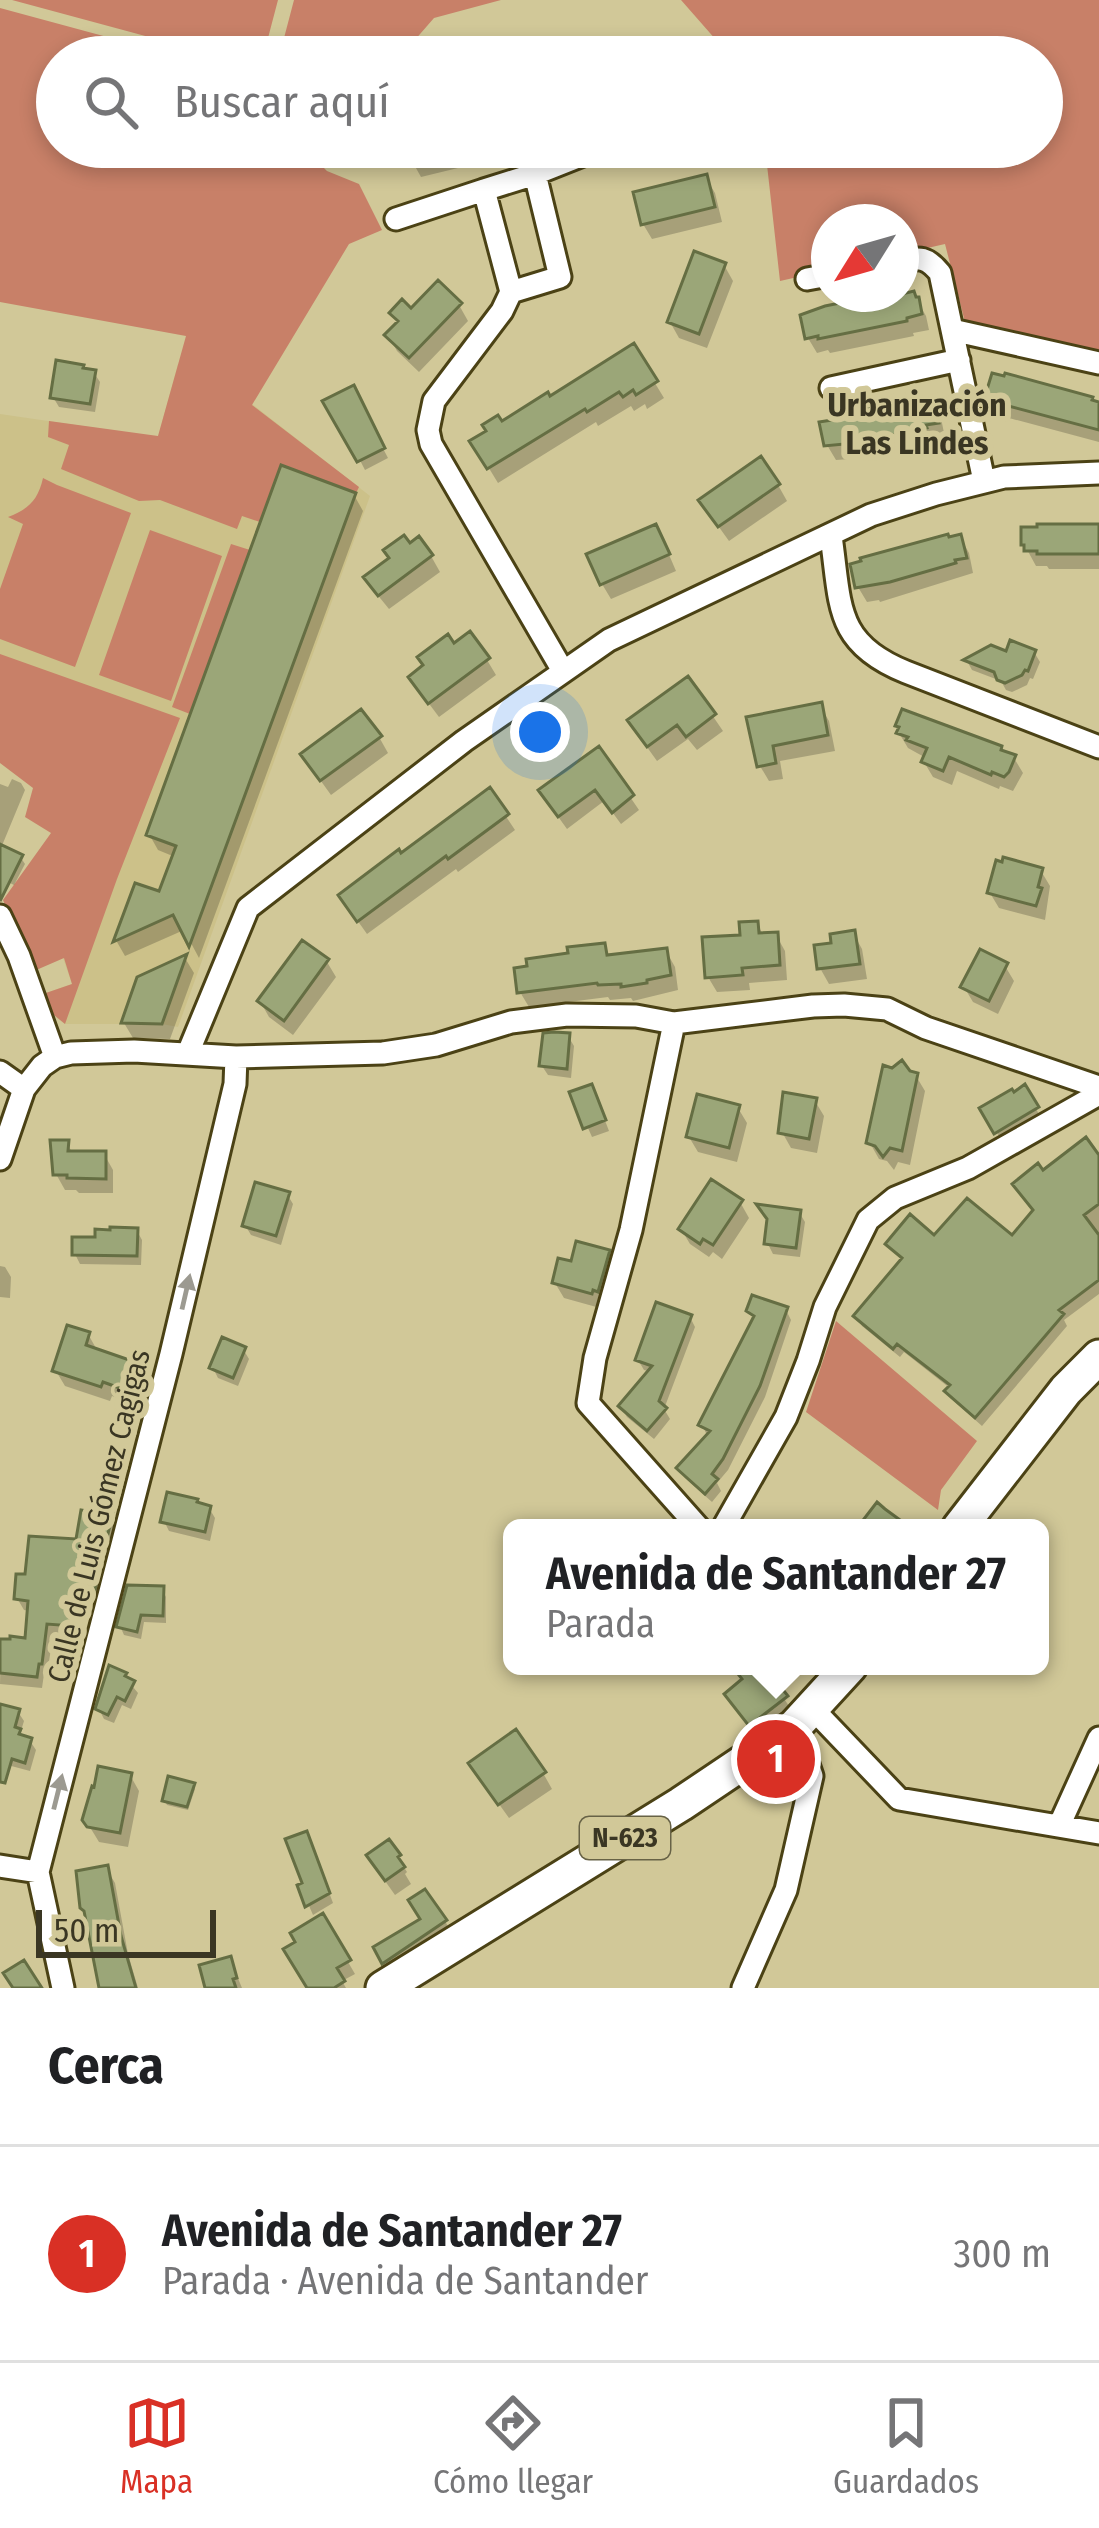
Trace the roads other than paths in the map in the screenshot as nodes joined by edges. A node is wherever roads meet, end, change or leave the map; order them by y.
1 (550, 168) edge
2 (535, 174) junction
3 (484, 190) junction
4 (396, 219) dead end
5 (919, 257) edge
6 (512, 292) junction
7 (952, 331) junction
8 (958, 360) junction
9 (1099, 363) edge
10 (831, 388) dead end
11 (1099, 473) edge
12 (984, 481) junction
13 (831, 536) junction
14 (563, 670) junction
15 (1099, 747) edge
16 (0, 916) edge
17 (674, 1023) junction
18 (188, 1053) junction
19 (56, 1057) junction
20 (236, 1057) junction
21 (0, 1072) edge
22 (24, 1089) junction
23 (1099, 1090) edge
24 (6, 1123) edge
25 (0, 1159) edge
26 (1099, 1357) edge
27 (691, 1519) edge
28 (728, 1519) edge
29 (965, 1519) edge
30 (842, 1675) edge
31 (804, 1717) junction
32 (1099, 1738) edge
33 (1059, 1826) junction
34 (1099, 1833) edge
35 (0, 1866) edge
36 (38, 1872) junction
37 (63, 1988) edge
38 (382, 1988) edge
39 (743, 1988) edge

1 - 2 street
2 - 3 street
2 - 6 street
3 - 4 street
3 - 6 street
5 - 7 street
6 - 14 street
7 - 8 street
7 - 9 street
8 - 10 street
8 - 12 street
11 - 12 street
12 - 13 street
13 - 14 street
13 - 15 street
14 - 18 street
16 - 19 street
17 - 20 street
17 - 23 street
17 - 27 street
18 - 19 street
18 - 20 street
19 - 22 street
36 -> 20 street, Calle de Luis Gómez Cagigas
21 - 22 street
22 - 24 street
23 - 28 street
24 - 25 street
26 - 29 highway
30 - 31 highway, N-623
31 - 33 street
31 - 38 highway, N-623
31 - 39 street
32 - 33 street
33 - 34 street
35 - 36 street
36 - 37 street, Calle de Luis Gómez Cagigas

